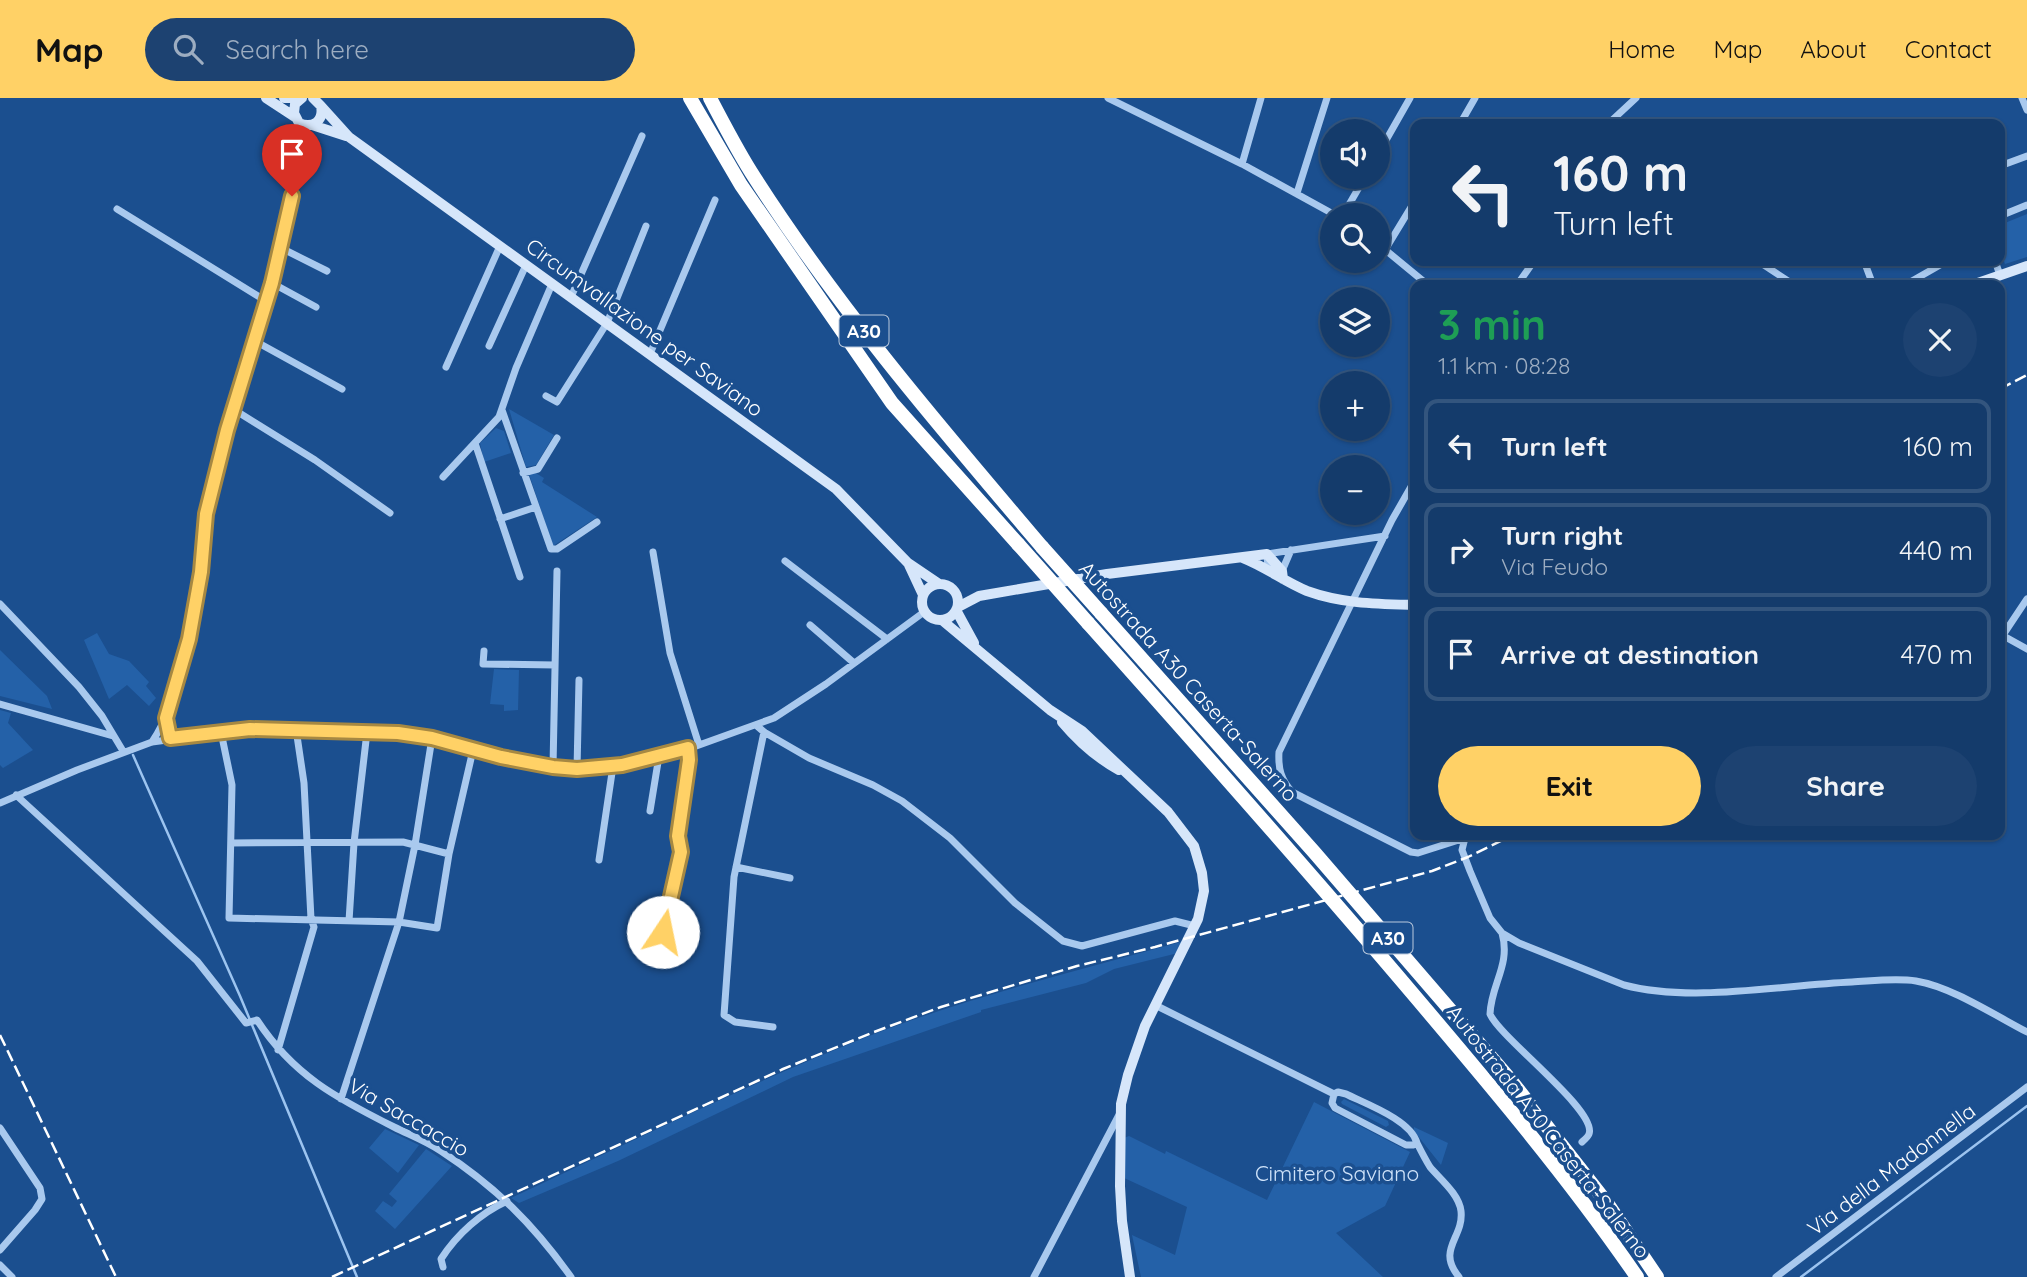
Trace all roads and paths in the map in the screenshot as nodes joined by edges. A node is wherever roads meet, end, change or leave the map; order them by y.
1 (266, 98) edge
2 (284, 98) edge
3 (302, 98) edge
4 (690, 98) edge
5 (710, 98) edge
6 (1108, 98) edge
7 (1261, 98) edge
8 (1326, 98) edge
9 (1410, 98) edge
10 (1475, 98) edge
11 (1636, 98) edge
12 (2022, 98) edge
13 (317, 100) edge
14 (2027, 110) edge
15 (1463, 119) edge
16 (1613, 119) edge
17 (303, 122) junction
18 (1390, 133) edge
19 (642, 136) dead end
20 (349, 137) junction
21 (2027, 156) edge
22 (1242, 164) junction
23 (2005, 164) edge
24 (1297, 193) junction
25 (715, 200) dead end
26 (2027, 205) edge
27 (1320, 206) edge
28 (117, 209) dead end
29 (1410, 209) edge
30 (2005, 214) edge
31 (646, 226) dead end
32 (1390, 242) edge
33 (500, 246) junction
34 (281, 248) junction
35 (1390, 254) edge
36 (526, 265) junction
37 (1766, 266) edge
38 (1938, 266) edge
39 (1997, 266) edge
40 (2027, 266) edge
41 (327, 271) dead end
42 (2000, 275) junction
43 (1422, 280) edge
44 (1786, 280) edge
45 (1914, 280) edge
46 (1986, 280) edge
47 (272, 283) junction
48 (552, 284) junction
49 (571, 297) junction
50 (266, 301) junction
51 (316, 307) dead end
52 (607, 323) junction
53 (255, 341) junction
54 (489, 346) dead end
55 (650, 354) junction
56 (446, 368) dead end
57 (342, 389) dead end
58 (547, 396) dead end
59 (233, 409) junction
60 (502, 409) junction
61 (557, 438) dead end
62 (475, 443) junction
63 (523, 473) junction
64 (443, 477) dead end
65 (1410, 489) edge
66 (536, 507) junction
67 (390, 513) dead end
68 (500, 519) junction
69 (597, 522) dead end
70 (1385, 536) junction
71 (1291, 550) junction
72 (653, 552) dead end
73 (1267, 554) junction
74 (1243, 558) junction
75 (785, 561) dead end
76 (908, 563) junction
77 (1268, 570) junction
78 (557, 571) dead end
79 (1283, 575) junction
80 (520, 577) dead end
81 (939, 584) junction
82 (954, 591) junction
83 (923, 594) junction
84 (979, 597) junction
85 (2027, 598) edge
86 (1351, 603) junction
87 (0, 604) edge
88 (1410, 606) edge
89 (957, 609) junction
90 (924, 612) junction
91 (943, 621) junction
92 (810, 625) dead end
93 (2005, 628) edge
94 (2005, 636) edge
95 (887, 639) junction
96 (2027, 649) edge
97 (484, 651) dead end
98 (980, 651) junction
99 (854, 663) junction
100 (555, 665) junction
101 (579, 680) dead end
102 (0, 704) edge
103 (166, 718) junction
104 (756, 725) junction
105 (296, 729) junction
106 (221, 732) junction
107 (367, 732) junction
108 (764, 732) junction
109 (113, 736) junction
110 (170, 738) junction
111 (432, 738) junction
112 (152, 742) junction
113 (699, 745) junction
114 (688, 748) junction
115 (473, 750) junction
116 (123, 751) junction
117 (659, 756) junction
118 (613, 766) junction
119 (553, 767) junction
120 (577, 769) junction
121 (16, 795) junction
122 (0, 803) edge
123 (650, 811) dead end
124 (1455, 840) edge
125 (1466, 840) edge
126 (306, 842) junction
127 (231, 843) junction
128 (354, 843) junction
129 (415, 845) junction
130 (449, 854) junction
131 (599, 860) dead end
132 (736, 867) junction
133 (790, 878) dead end
134 (311, 919) junction
135 (349, 921) junction
136 (399, 922) junction
137 (1197, 923) junction
138 (663, 932) dead end
139 (1502, 933) junction
140 (1155, 1005) junction
141 (773, 1027) dead end
142 (2027, 1032) edge
143 (278, 1050) junction
144 (2027, 1087) edge
145 (1334, 1094) junction
146 (341, 1099) junction
147 (1121, 1112) junction
148 (0, 1128) edge
149 (1582, 1142) dead end
150 (1417, 1143) junction
151 (508, 1201) junction
152 (0, 1250) edge
153 (0, 1265) edge
154 (443, 1267) dead end
155 (12, 1277) edge
156 (571, 1277) edge
157 (1034, 1277) edge
158 (1130, 1277) edge
159 (1459, 1277) edge
160 (1637, 1277) edge
161 (1657, 1277) edge
162 (1776, 1277) edge

1 - 17 main road, Circumvallazione per Saviano
2 - 3 main road
3 - 17 main road
4 - 160 highway, Autostrada A30 Caserta-Salerno / A30, bridge
5 - 161 highway, Autostrada A30 Caserta-Salerno / A30, bridge
6 - 22 street
7 - 22 street
8 - 24 street
9 - 18 street
10 - 15 street
11 - 16 street
12 - 14 street
13 - 17 main road
13 - 20 main road, Circumvallazione per Saviano
17 - 20 main road, Circumvallazione per Saviano
17 - 34 street
19 - 49 street
20 - 33 main road, Circumvallazione per Saviano
21 - 23 street
22 - 24 street
24 - 27 street
25 - 55 street
26 - 30 street
28 - 50 street
29 - 32 street
31 - 52 street
33 - 36 main road, Circumvallazione per Saviano
33 - 56 street
34 - 41 street
34 - 47 street
35 - 43 street
36 - 48 main road, Circumvallazione per Saviano
36 - 54 street
37 - 44 street
38 - 45 street
39 - 42 street
40 - 42 main road
42 - 46 main road
47 - 50 street
47 - 51 street
48 - 49 main road, Circumvallazione per Saviano
48 - 60 street
49 - 52 main road, Circumvallazione per Saviano
50 - 53 street
52 - 55 main road, Circumvallazione per Saviano
52 - 58 street
53 - 57 street
53 - 59 street
55 - 76 main road, Circumvallazione per Saviano
59 - 67 street
59 - 103 street
60 - 62 street
60 - 63 street
61 - 63 street
62 - 64 street
62 - 68 street
63 - 66 street
65 - 70 street
66 - 68 street
66 - 69 street
68 - 80 street
70 - 71 street
70 - 86 street
71 - 73 street
71 - 79 street
72 - 113 street
73 - 74 main road
73 - 77 street
73 - 79 main road
74 - 77 main road
74 - 84 main road
75 - 95 street
76 - 81 main road, Circumvallazione per Saviano
76 - 83 main road, Circumvallazione per Saviano
77 - 79 main road
78 - 100 street
79 - 86 main road
81 - 82 main road
81 - 83 main road
82 - 84 main road
82 - 89 main road
83 - 90 main road
84 - 89 main road
85 - 93 street
86 - 88 main road
86 - 124 street
87 - 109 street
89 - 91 main road
89 - 98 main road
90 - 91 main road
90 - 95 street
91 - 98 main road
92 - 99 street
94 - 96 street
95 - 99 street
97 - 100 street
98 - 137 main road
99 - 104 street
100 - 119 street
101 - 120 street
102 - 109 street
103 - 110 street
103 - 112 street
104 - 108 street
104 - 113 street
105 - 106 street
105 - 107 street
105 - 126 street
106 - 110 street
106 - 127 street
107 - 111 street
107 - 128 street
108 - 132 street
108 - 137 street
109 - 116 street
110 - 112 street
111 - 115 street
111 - 129 street
112 - 116 street
113 - 114 street
114 - 117 street
114 - 138 street
115 - 119 street
115 - 130 street
116 - 121 street
117 - 118 street
117 - 123 street
118 - 120 street
118 - 131 street
119 - 120 street
121 - 122 street
121 - 143 street, Via Saccaccio
125 - 139 street
126 - 127 street
126 - 128 street
126 - 134 street
127 - 134 street
128 - 129 street
128 - 135 street
129 - 130 street
129 - 136 street
130 - 136 street
132 - 133 street
132 - 141 street
134 - 135 street
134 - 143 street
135 - 136 street
136 - 146 street
137 - 140 main road
139 - 142 street
139 - 149 street
140 - 145 street
140 - 147 main road
143 - 146 street, Via Saccaccio
144 - 162 street, Via della Madonnella
145 - 150 street
145 - 150 street
146 - 151 street, Via Saccaccio
147 - 157 street
147 - 158 main road
148 - 152 street
150 - 159 street
151 - 154 street
151 - 156 street, Via Saccaccio
153 - 155 street

